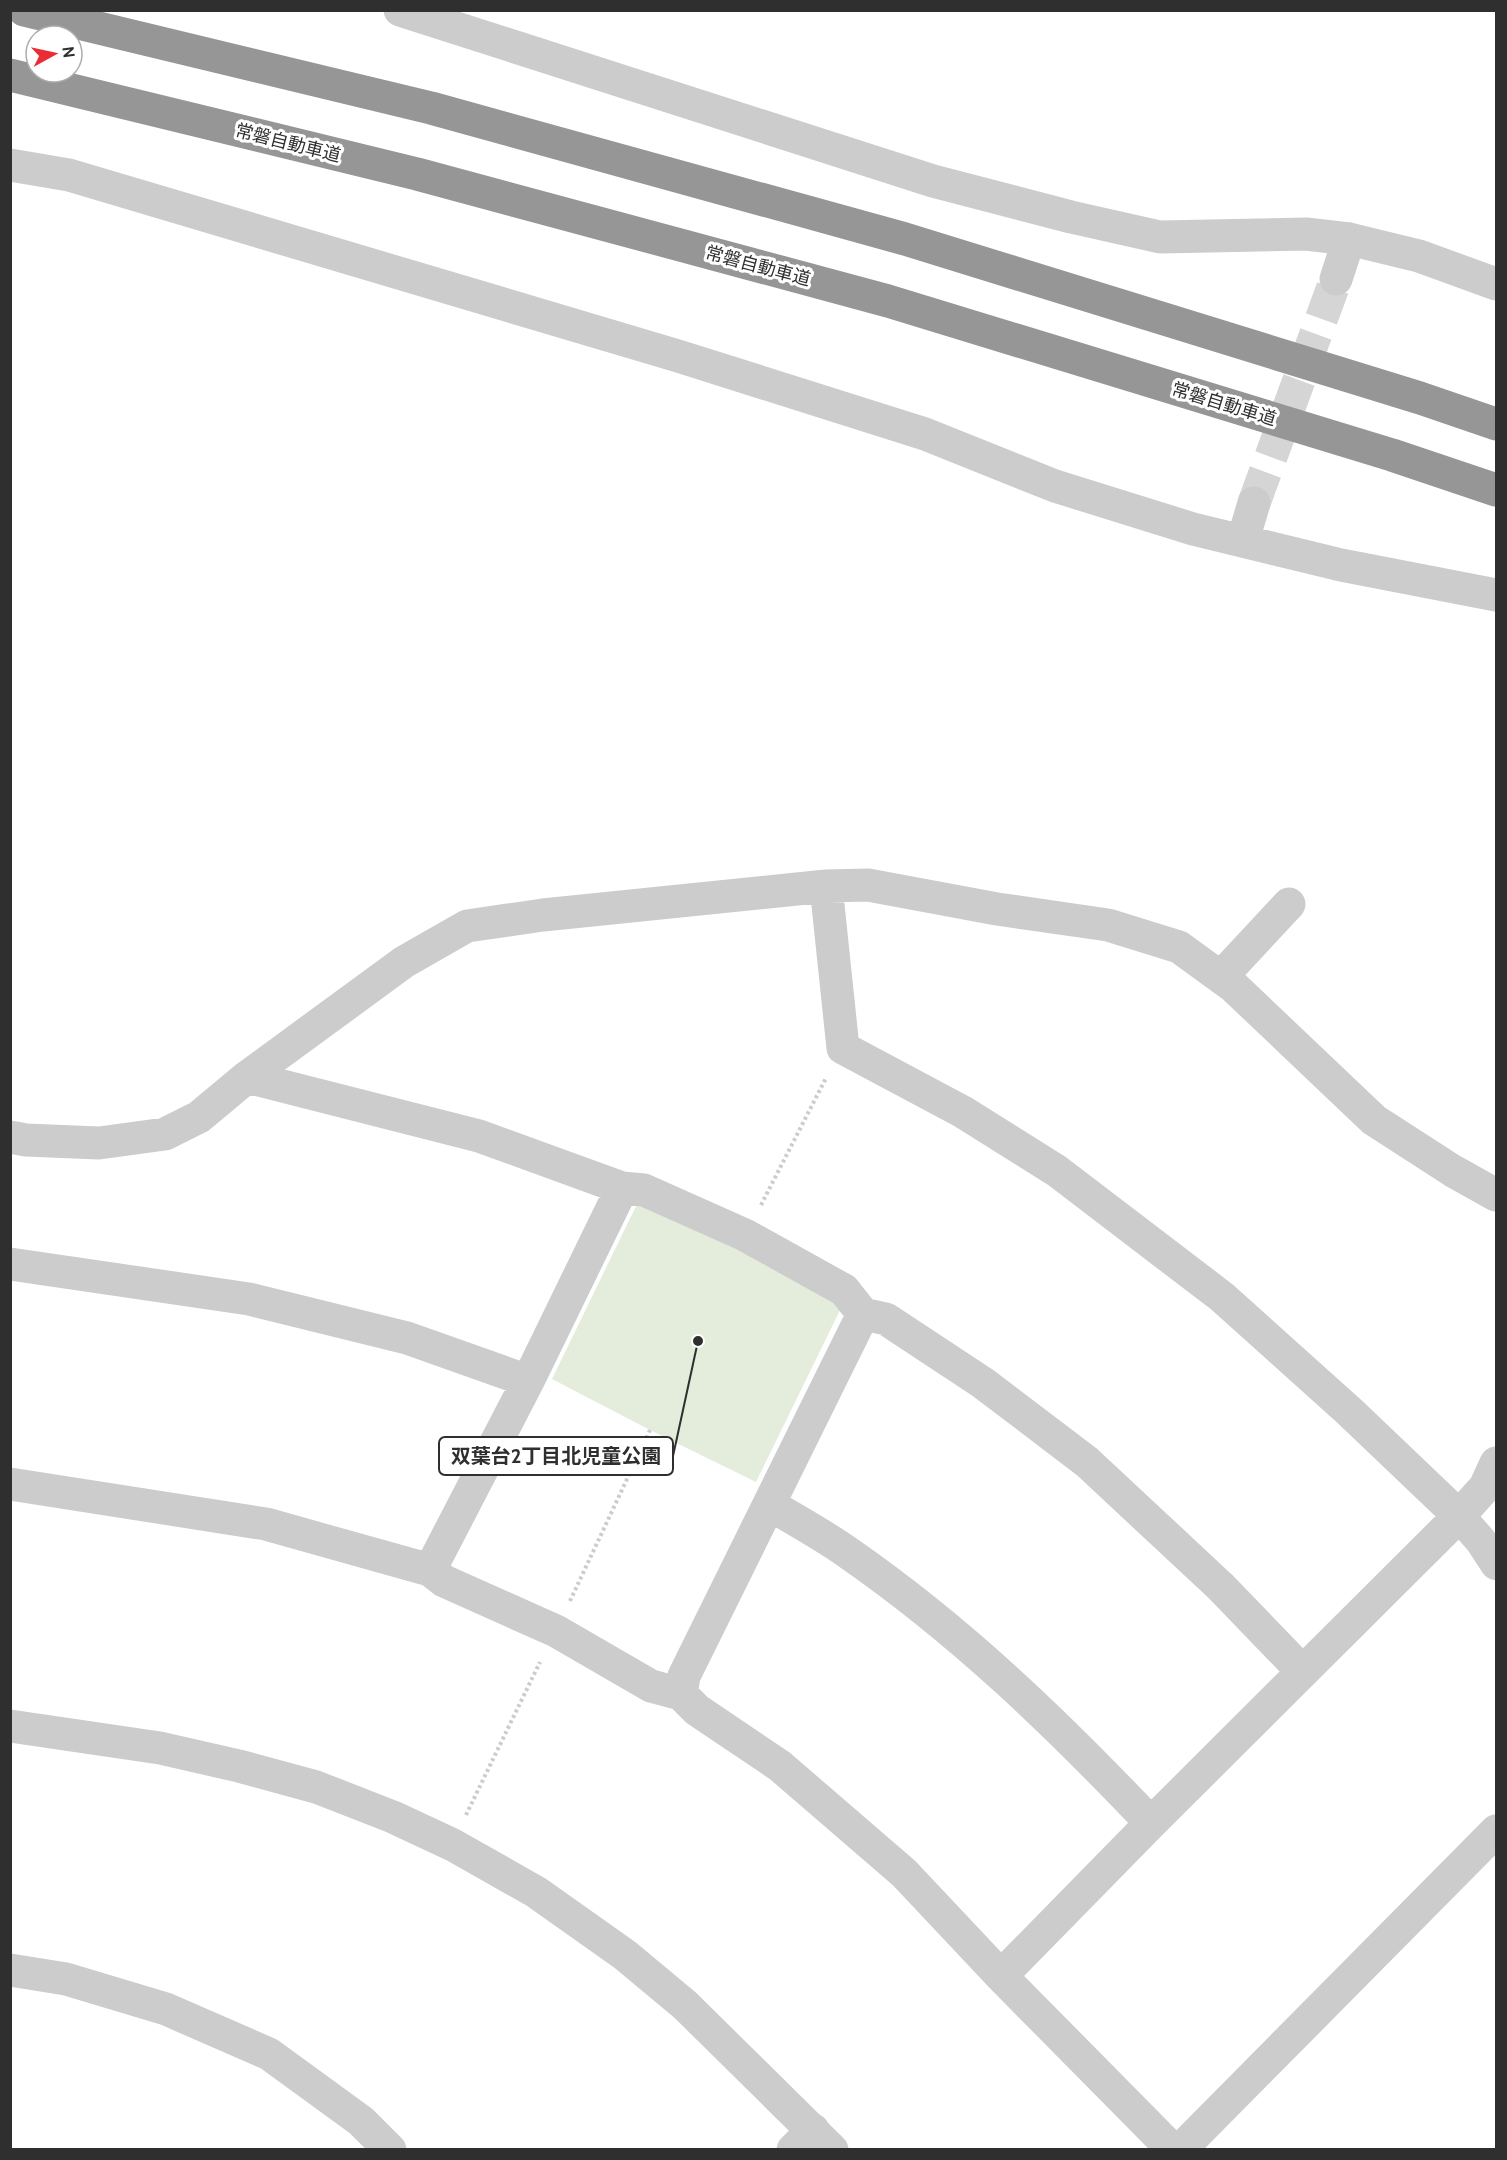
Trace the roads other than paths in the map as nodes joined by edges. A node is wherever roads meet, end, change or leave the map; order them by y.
1 (24, 10) edge
2 (400, 10) edge
3 (10, 75) edge
4 (10, 165) edge
5 (1349, 239) junction
6 (1336, 279) tunnel mouth
7 (1497, 284) edge
8 (1497, 424) edge
9 (1497, 490) edge
10 (1254, 503) tunnel mouth
11 (1243, 540) junction
12 (1460, 587) junction
13 (1497, 595) edge
14 (1497, 618) edge
15 (826, 886) junction
16 (1289, 903) dead end
17 (1221, 977) junction
18 (247, 1077) junction
19 (10, 1137) edge
20 (622, 1188) junction
21 (1496, 1203) edge
22 (10, 1264) edge
23 (863, 1314) junction
24 (528, 1381) junction
25 (1497, 1463) edge
26 (10, 1484) edge
27 (769, 1504) junction
28 (1459, 1516) junction
29 (1497, 1564) edge
30 (430, 1570) junction
31 (1302, 1671) junction
32 (681, 1694) junction
33 (10, 1726) edge
34 (1151, 1823) junction
35 (1497, 1831) edge
36 (10, 1970) edge
37 (1001, 1976) junction
38 (813, 2143) edge
39 (390, 2150) edge
40 (1173, 2150) edge
41 (1180, 2150) edge

1 - 8 highway
2 - 5 street
3 - 9 highway, 常磐自動車道
4 - 11 street
5 - 6 street
5 - 7 street
10 - 11 street
11 - 12 street
12 - 13 street
12 - 14 street
15 - 17 street
15 - 18 street
15 - 28 street
16 - 17 street
17 - 21 street
18 - 19 street
18 - 20 street
20 - 23 street
20 - 24 street
22 - 24 street
23 - 27 street
23 - 31 street
24 - 30 street
25 - 28 street
26 - 30 street
27 - 32 street
27 - 34 street
28 - 29 street
28 - 31 street
30 - 32 street
31 - 34 street
32 - 37 street
33 - 38 street
34 - 37 street
35 - 41 street
36 - 39 street
37 - 40 street

